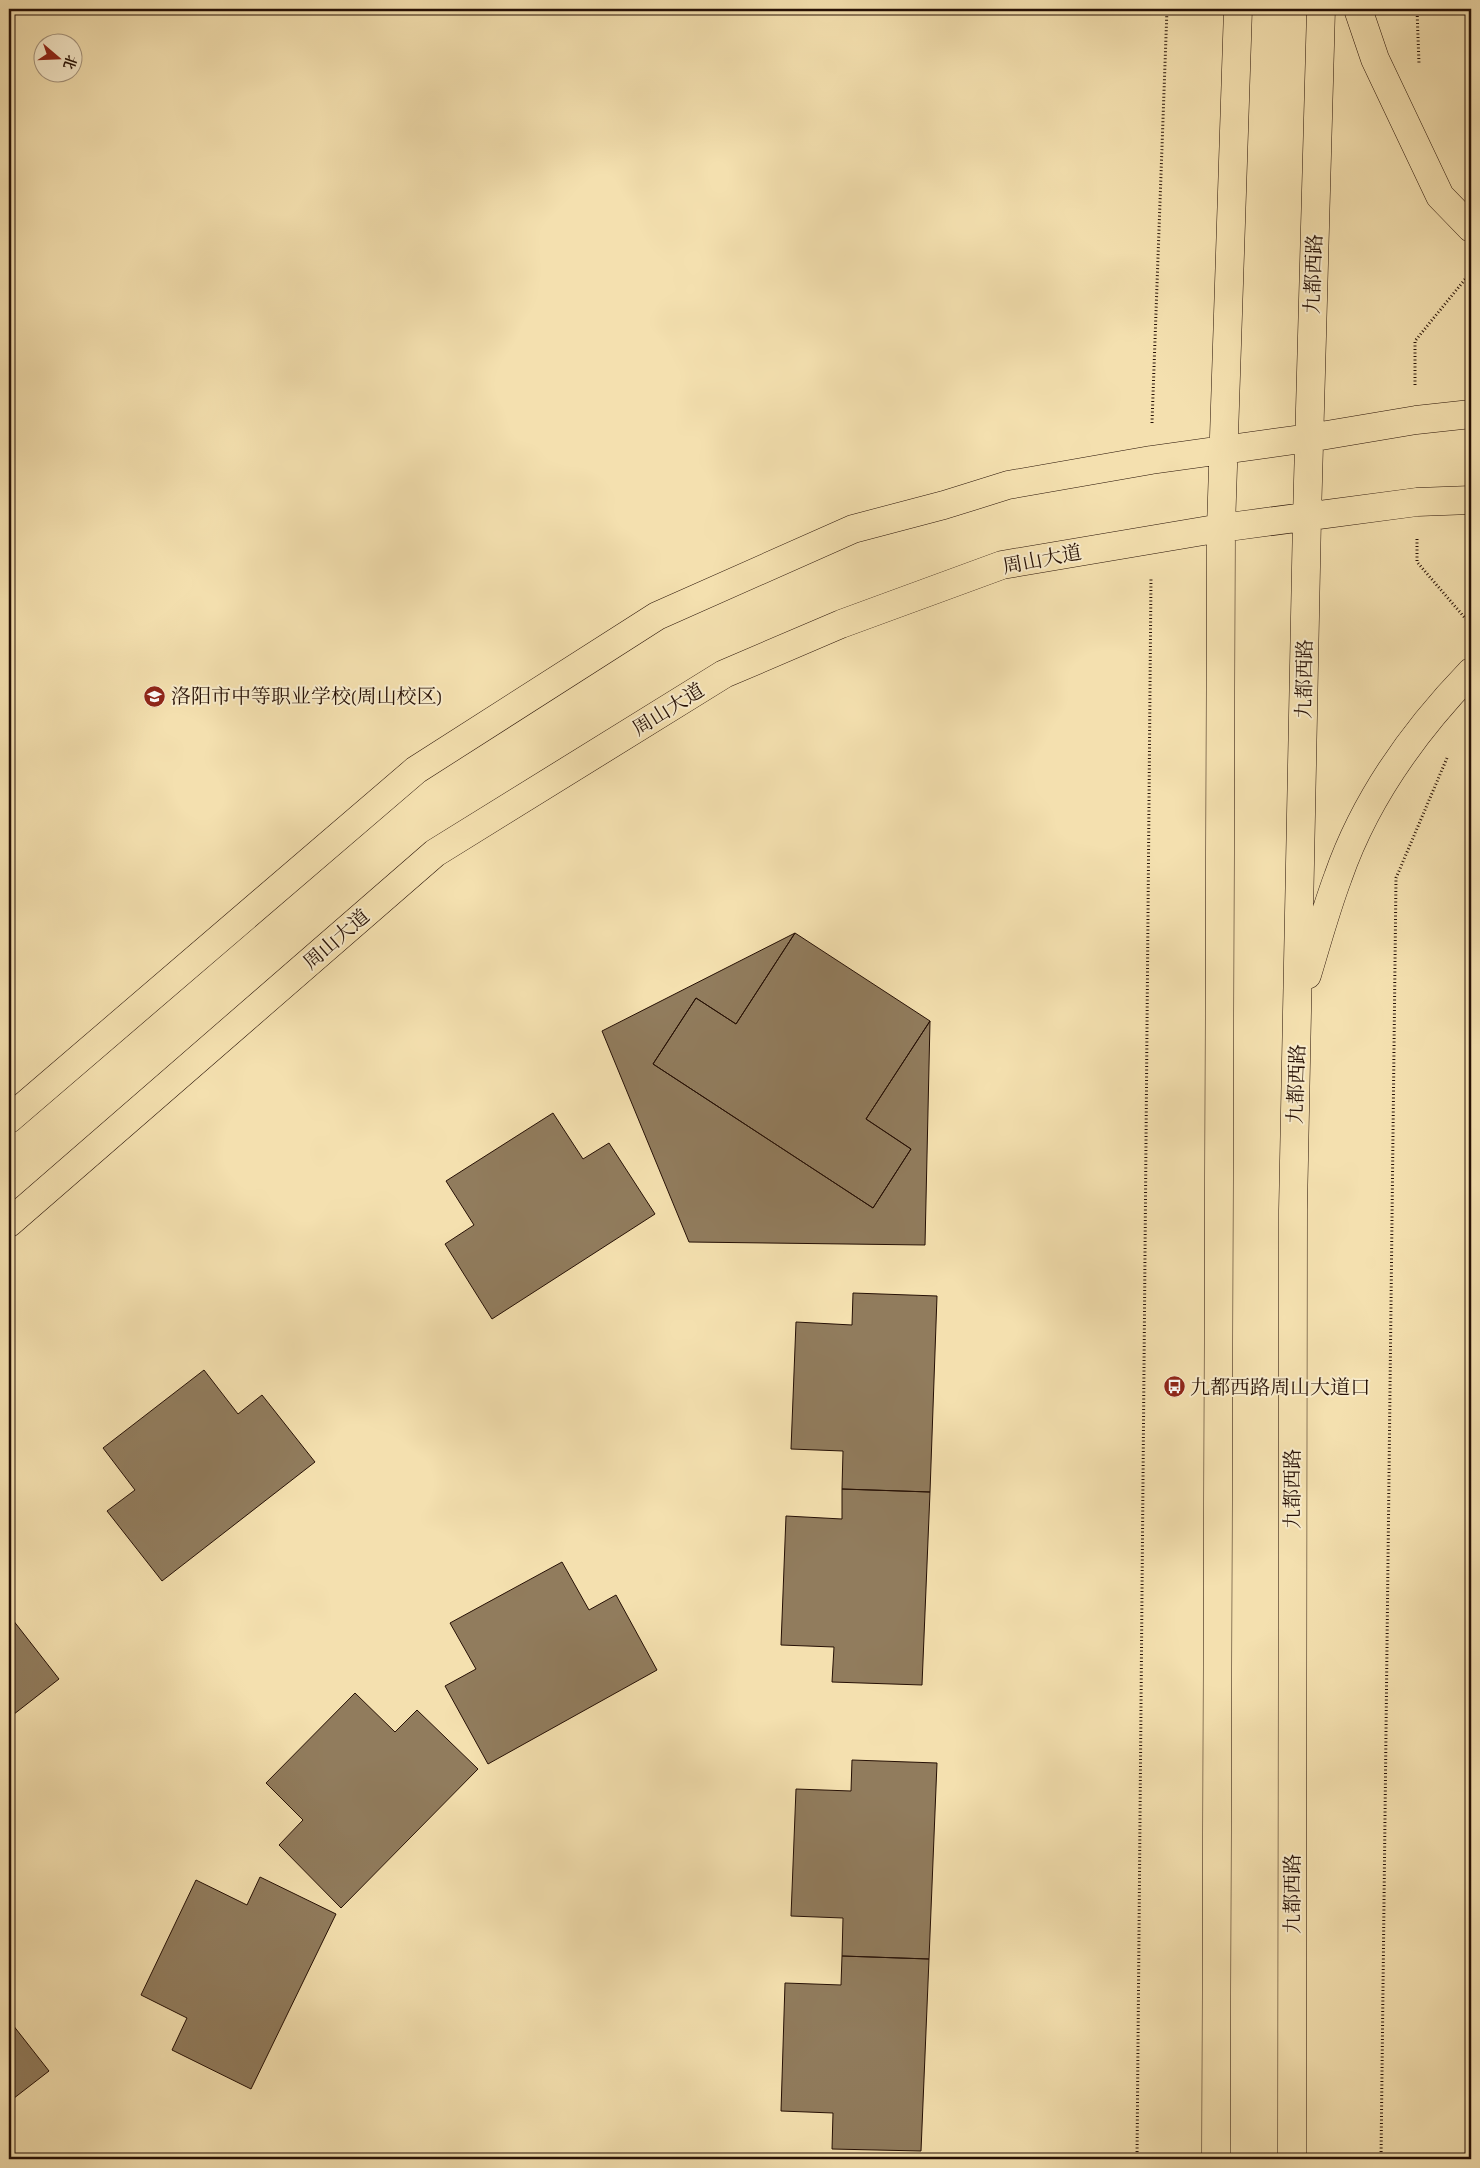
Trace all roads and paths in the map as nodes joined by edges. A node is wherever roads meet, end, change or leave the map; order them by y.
1 (1167, 9) edge
2 (1238, 9) edge
3 (1320, 9) edge
4 (1358, 9) edge
5 (1471, 228) edge
6 (1471, 414) edge
7 (1309, 438) junction
8 (1223, 449) junction
9 (1151, 460) junction
10 (1471, 500) edge
11 (1307, 518) junction
12 (1221, 528) junction
13 (1151, 540) junction
14 (1471, 672) edge
15 (1449, 754) dead end
16 (1298, 1005) junction
17 (9, 1119) edge
18 (9, 1223) edge
19 (1136, 2159) edge
20 (1216, 2159) edge
21 (1292, 2159) edge
22 (1381, 2159) edge

1 - 9 path
2 - 8 main road
3 - 7 main road, 九都西路
4 - 5 main road
6 - 7 main road
7 - 8 main road
7 - 11 main road, 九都西路
8 - 9 main road
8 - 12 main road
9 - 17 main road
10 - 11 main road, 周山大道
11 - 12 main road, 周山大道
11 - 16 main road, 九都西路
12 - 13 main road, 周山大道
12 - 20 main road
13 - 18 main road, 周山大道
13 - 19 path
14 - 16 main road
15 - 22 path
16 - 21 main road, 九都西路

